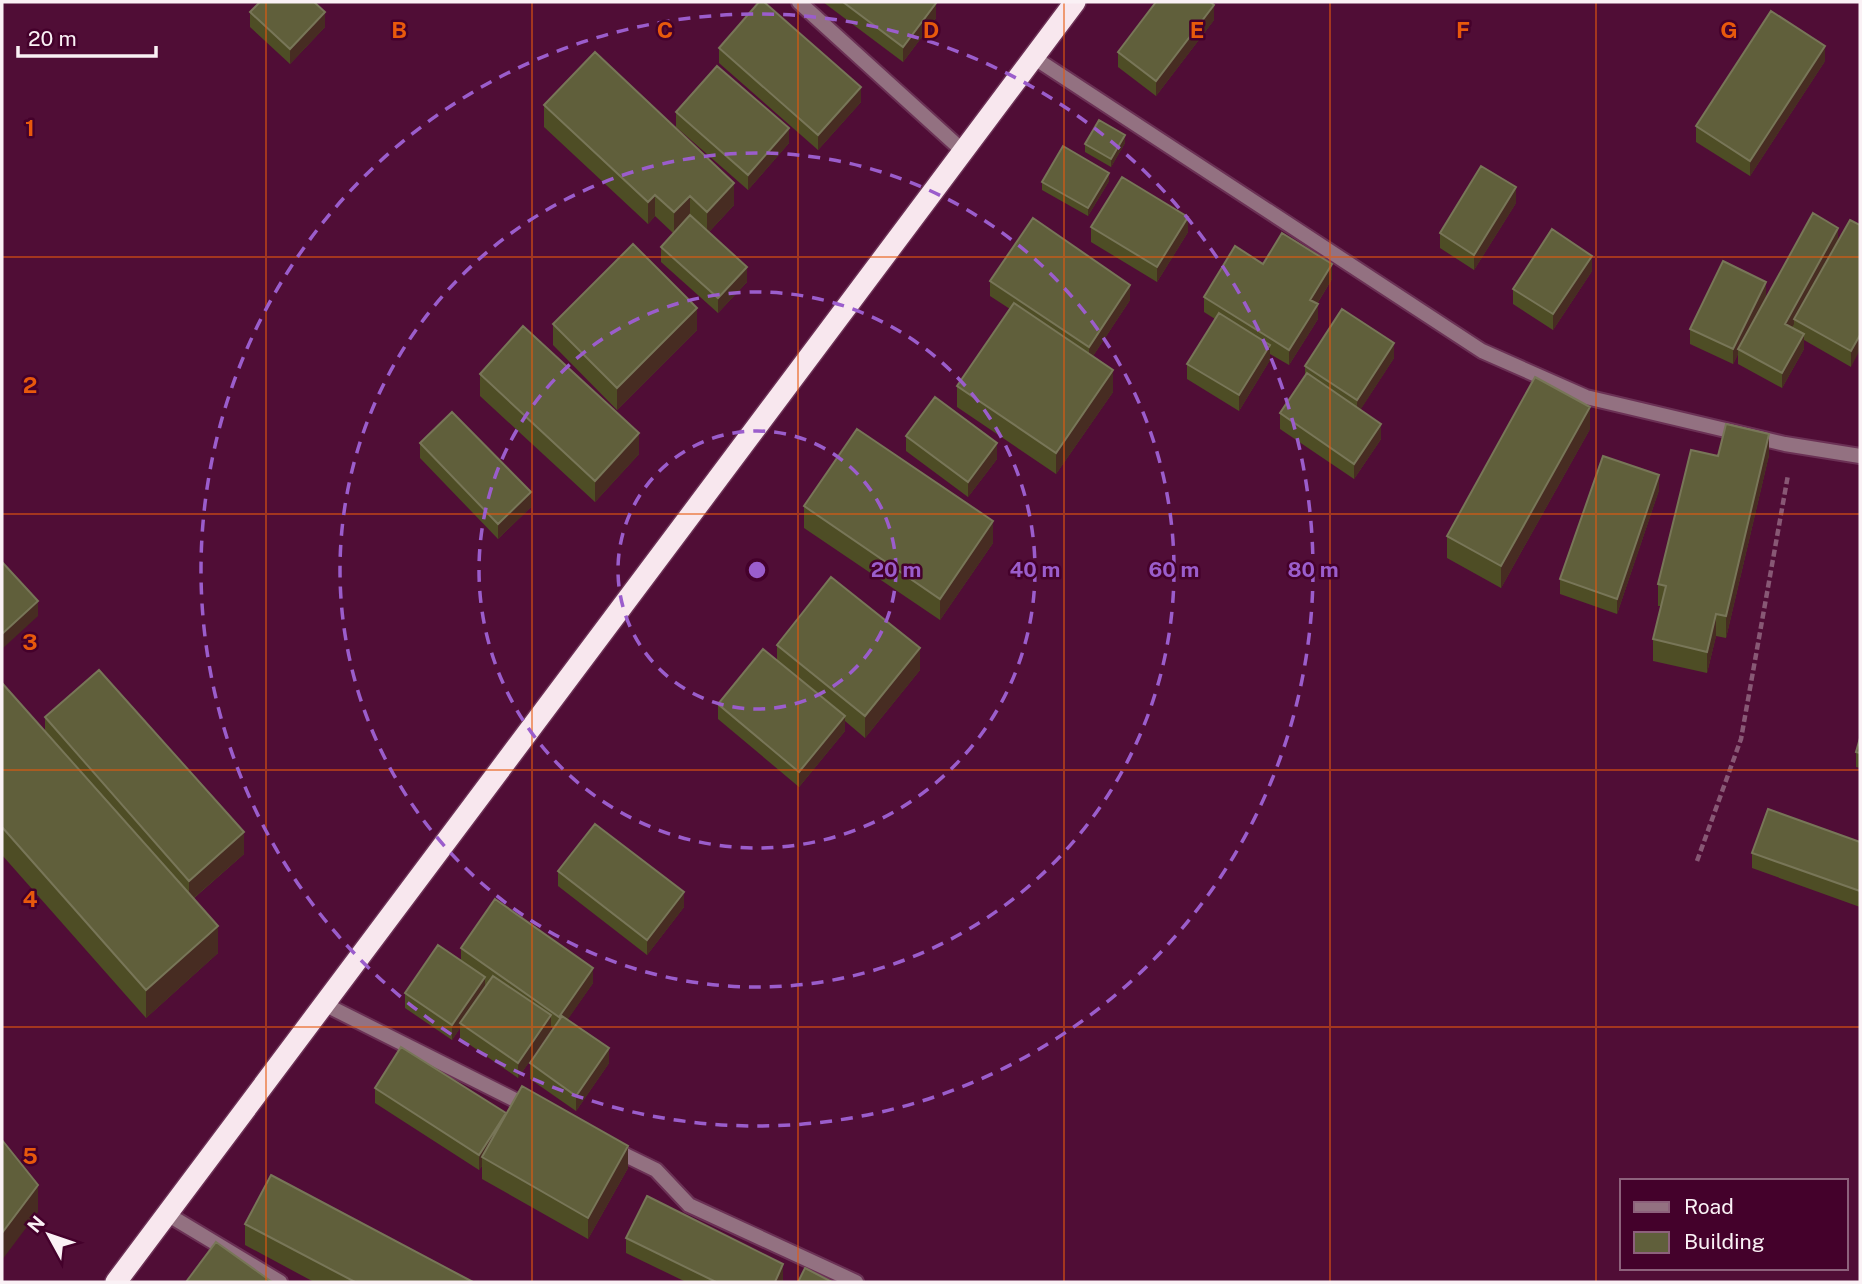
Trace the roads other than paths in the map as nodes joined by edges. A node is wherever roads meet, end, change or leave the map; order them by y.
1 (799, 2) edge
2 (1075, 2) edge
3 (1033, 57) junction
4 (963, 151) junction
5 (1860, 456) edge
6 (324, 1004) junction
7 (545, 1115) edge
8 (594, 1139) edge
9 (167, 1214) junction
10 (116, 1282) edge
11 (280, 1282) edge
12 (856, 1282) edge

1 - 4 street
2 - 3 highway
3 - 4 highway
3 - 5 street
4 - 6 highway
6 - 7 street
6 - 9 highway
8 - 12 street
9 - 10 highway
9 - 11 street

